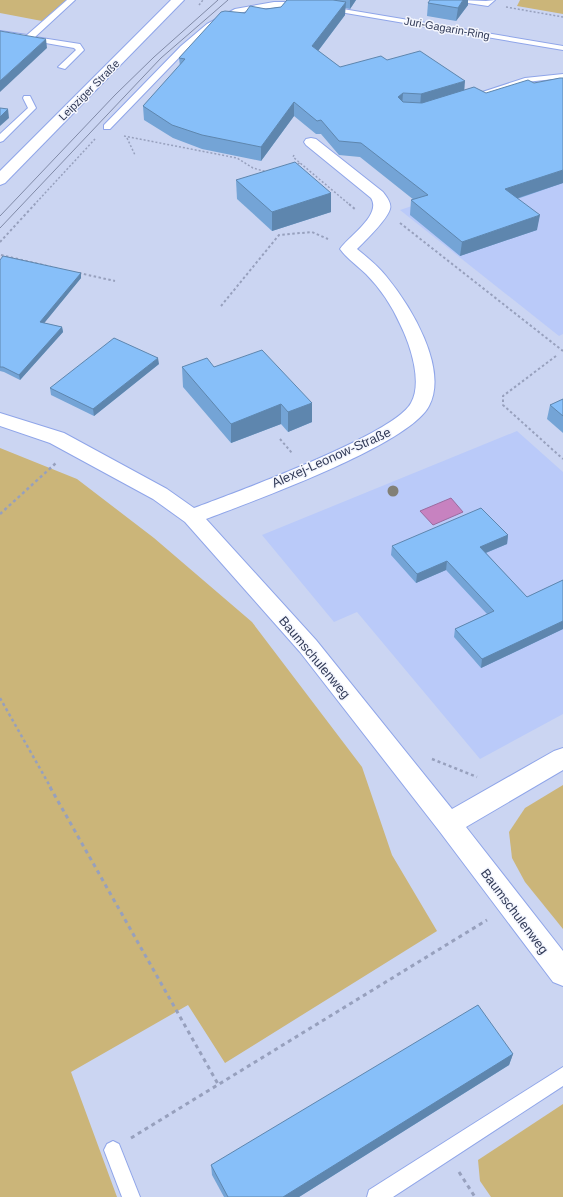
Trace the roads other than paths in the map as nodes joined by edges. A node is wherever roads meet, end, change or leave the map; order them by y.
1 (71, 0) edge
2 (178, 0) edge
3 (339, 0) edge
4 (461, 0) edge
5 (489, 2) edge
6 (308, 5) edge
7 (319, 7) edge
8 (331, 8) junction
9 (0, 33) edge
10 (29, 38) junction
11 (563, 48) edge
12 (62, 66) dead end
13 (563, 76) edge
14 (27, 98) dead end
15 (457, 101) edge
16 (107, 127) road end
17 (0, 139) edge
18 (312, 143) road end
19 (0, 180) edge
20 (0, 419) edge
21 (192, 517) junction
22 (563, 758) edge
23 (449, 824) junction
24 (563, 974) edge
25 (563, 1076) edge
26 (113, 1150) road end
27 (131, 1197) edge
28 (376, 1197) edge

1 - 10 lane
2 - 19 street, Leipziger Straße
3 - 8 lane
4 - 5 lane
6 - 16 lane
7 - 8 lane, Juri-Gagarin-Ring
8 - 11 lane, Juri-Gagarin-Ring
9 - 10 lane
10 - 12 lane
13 - 15 lane
14 - 17 lane
18 - 21 street, Alexej-Leonow-Straße
20 - 21 street, Baumschulenweg
21 - 23 street, Baumschulenweg
22 - 23 street
23 - 24 street, Baumschulenweg
25 - 28 lane
26 - 27 lane

